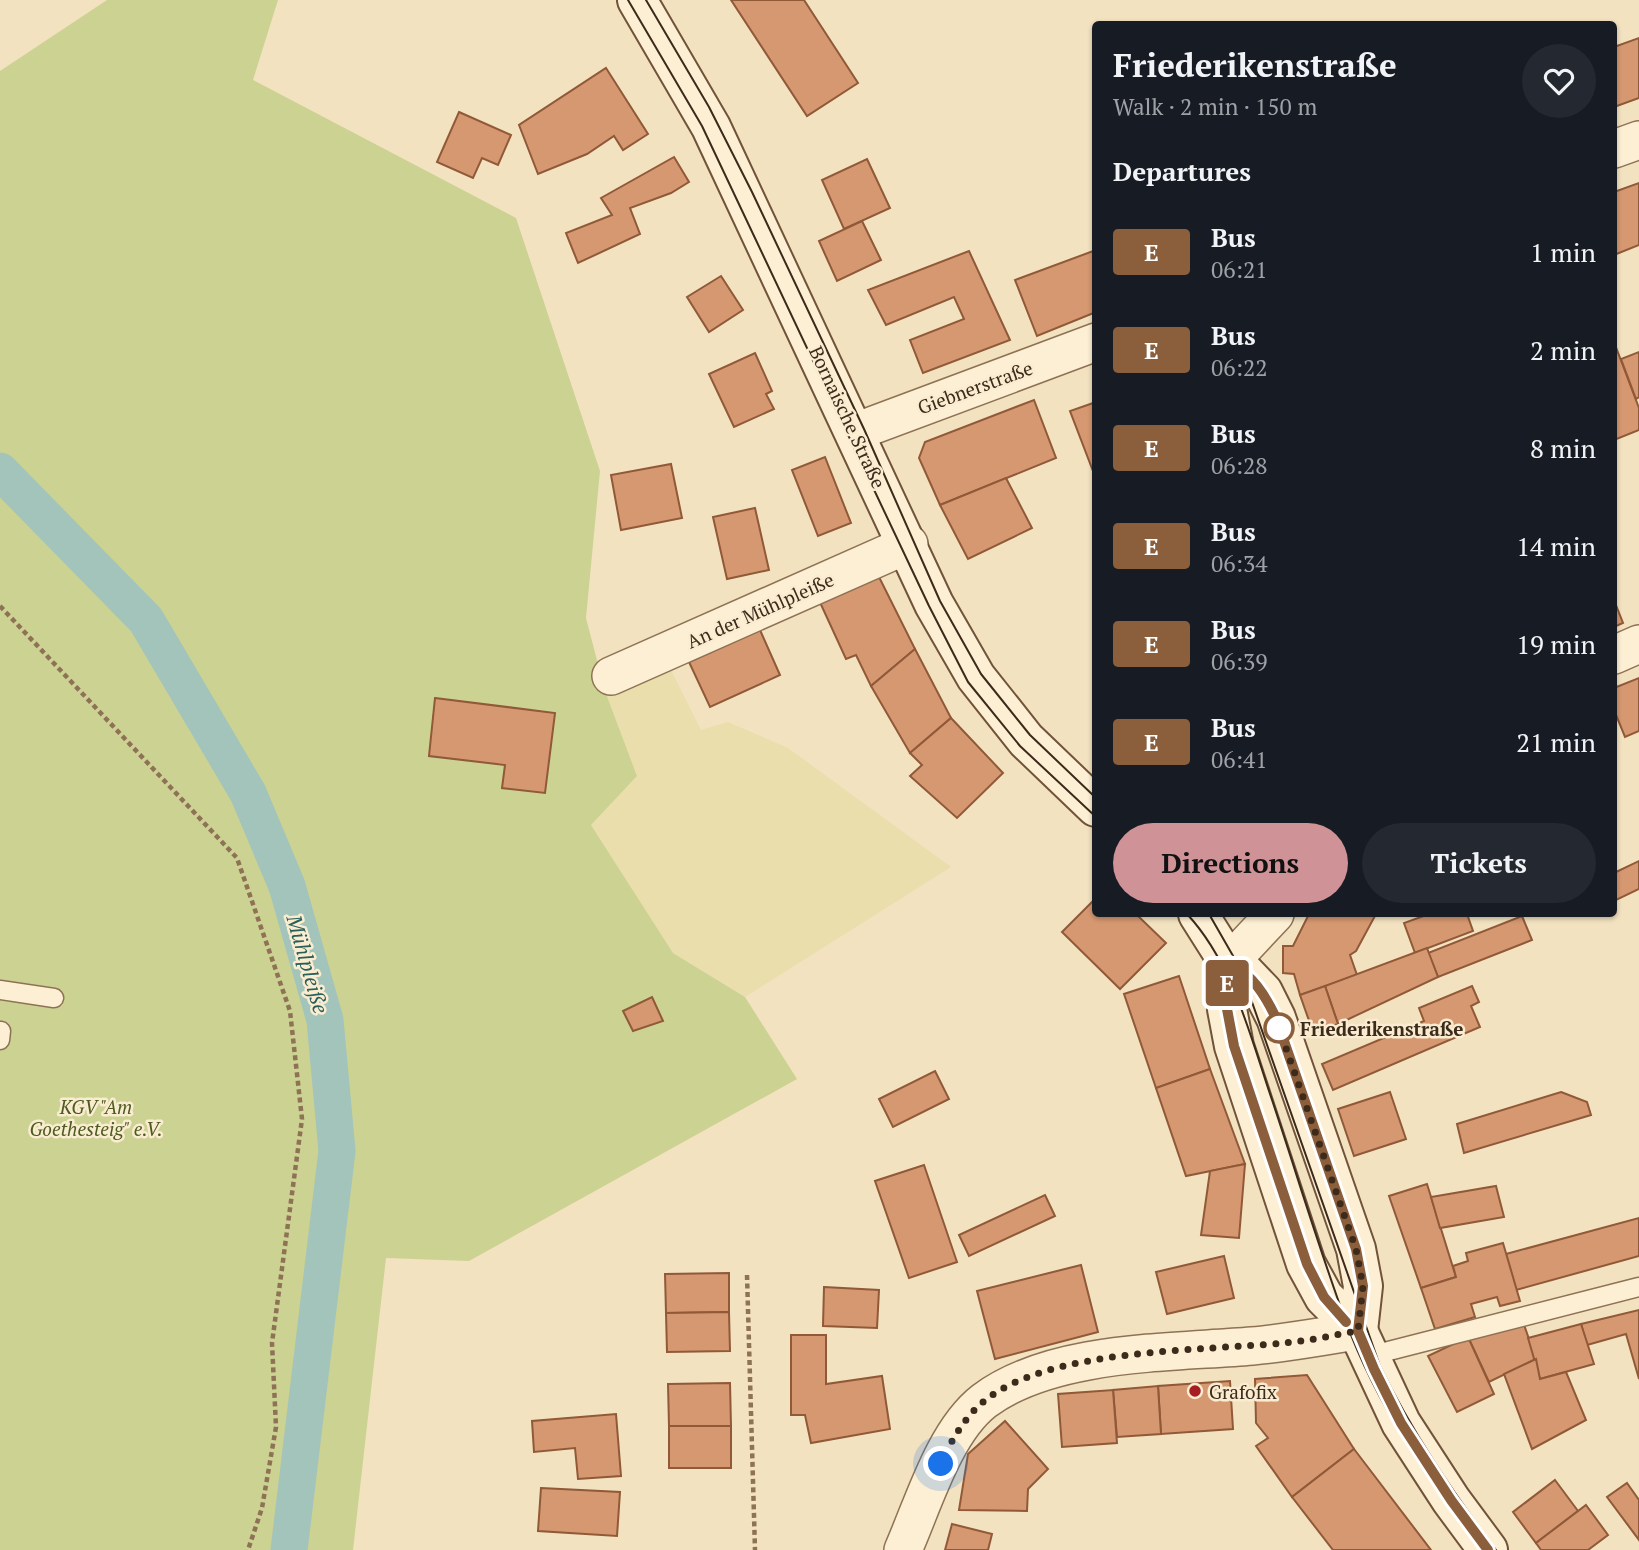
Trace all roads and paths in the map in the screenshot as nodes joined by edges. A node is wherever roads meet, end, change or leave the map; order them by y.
1 (637, 0) edge
2 (1639, 140) edge
3 (1617, 148) edge
4 (1092, 343) edge
5 (855, 432) junction
6 (909, 544) junction
7 (0, 606) edge
8 (1639, 645) edge
9 (1617, 654) edge
10 (611, 676) dead end
11 (1092, 803) edge
12 (1200, 917) edge
13 (1272, 917) edge
14 (1229, 963) junction
15 (0, 990) edge
16 (54, 998) dead end
17 (747, 1275) dead end
18 (1639, 1287) edge
19 (1363, 1344) junction
20 (248, 1550) edge
21 (755, 1550) edge
22 (903, 1550) edge
23 (1488, 1550) edge

1 - 5 main road, Bornaische Straße
2 - 3 street
4 - 5 street, Giebnerstraße
5 - 6 main road, Bornaische Straße
6 - 10 street, An der Mühlpleiße
6 - 11 main road, Bornaische Straße
7 - 20 path
8 - 9 street
12 - 14 main road
13 - 14 street
14 - 19 main road
14 - 19 main road
15 - 16 lane
17 - 21 path
18 - 19 lane
19 - 22 street
19 - 23 main road

